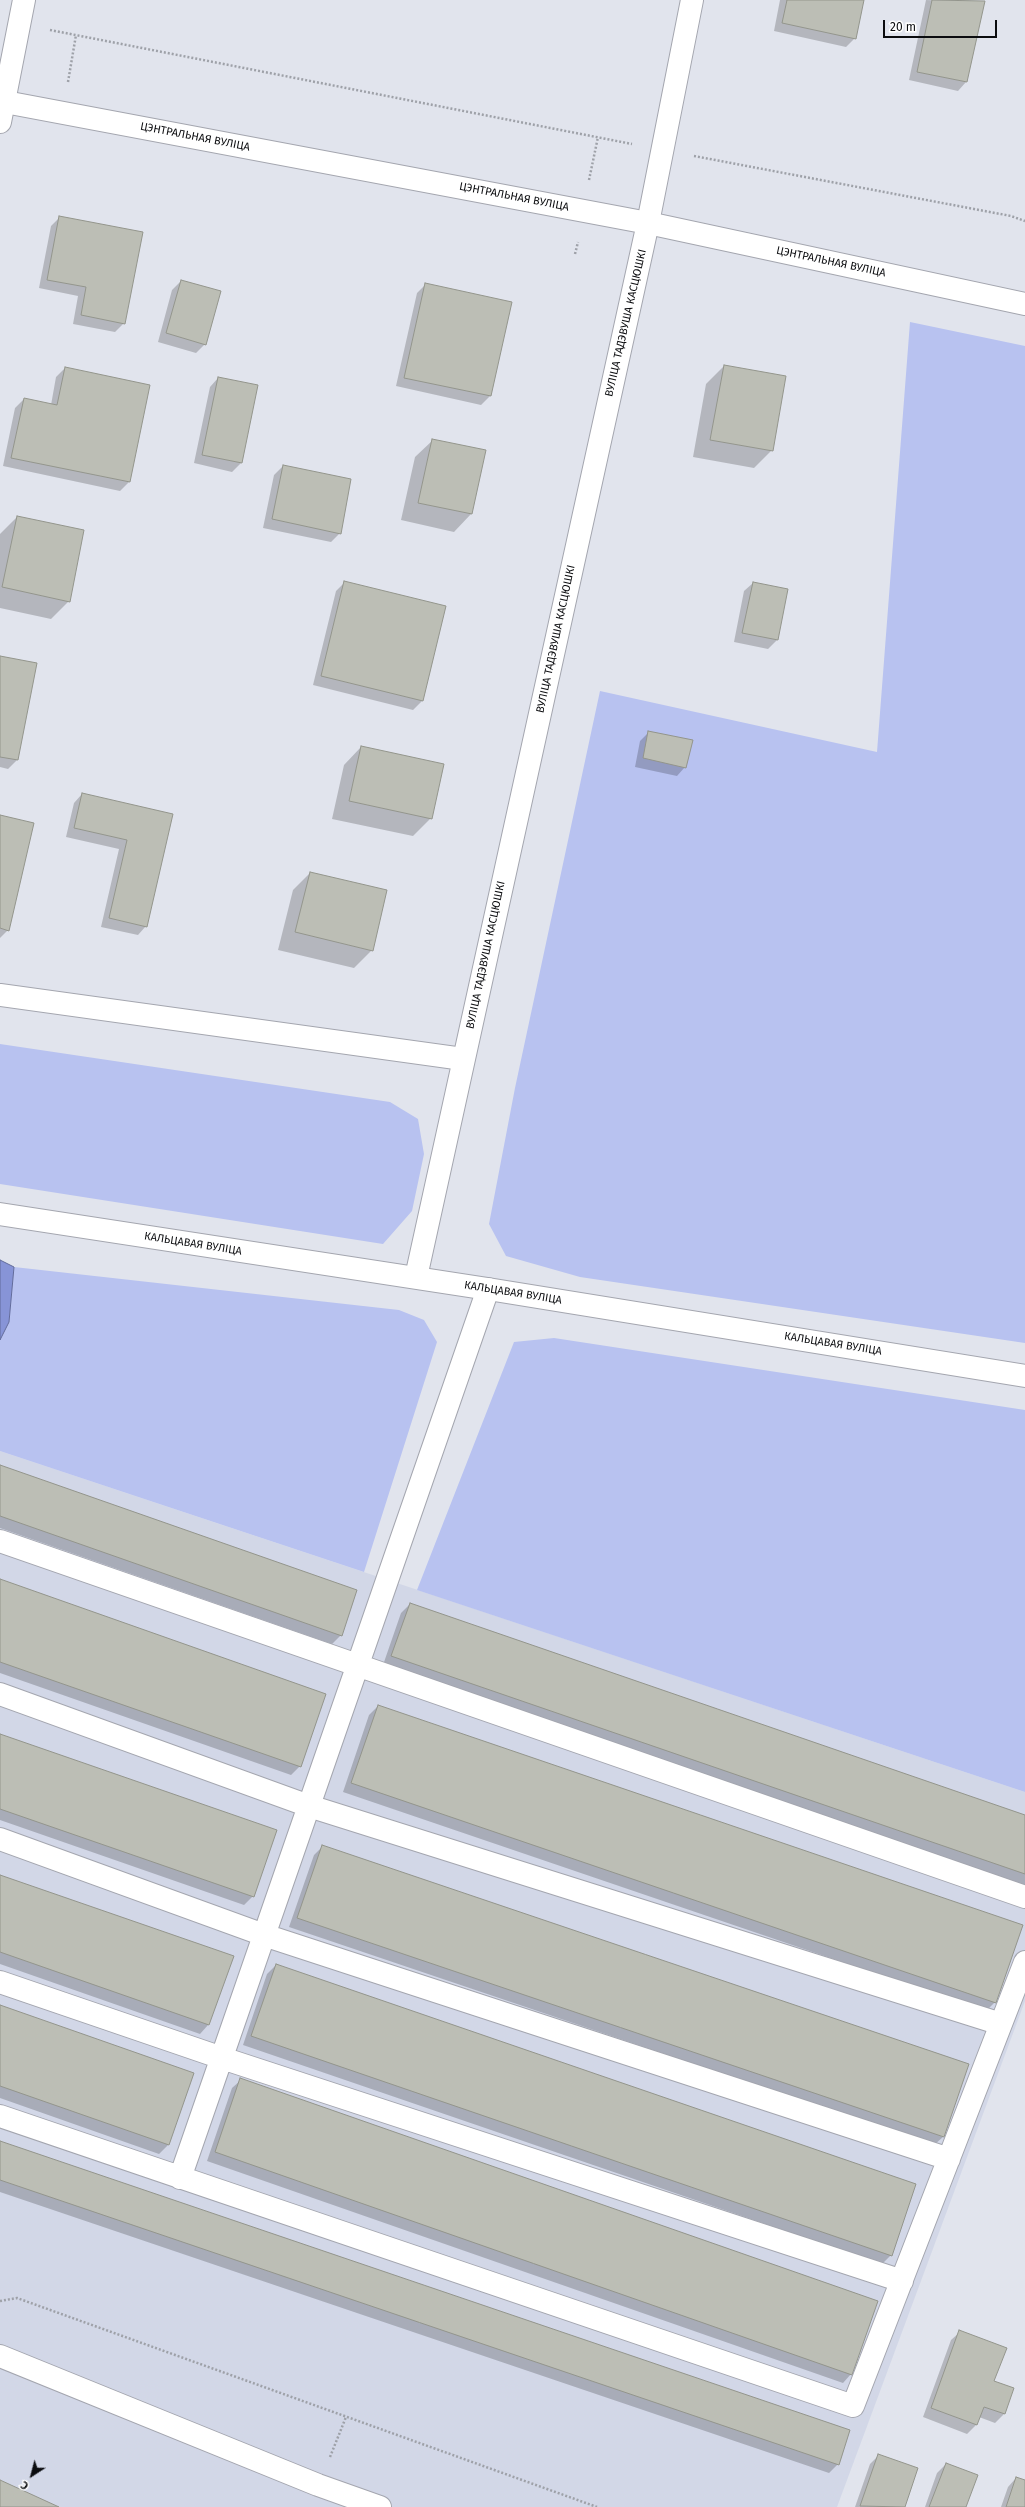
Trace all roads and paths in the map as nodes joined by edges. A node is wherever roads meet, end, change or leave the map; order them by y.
1 (24, 0) edge
2 (692, 0) edge
3 (19, 24) junction
4 (1, 108) edge
5 (662, 150) junction
6 (1025, 221) edge
7 (648, 223) junction
8 (1025, 304) edge
9 (0, 995) edge
10 (463, 1059) junction
11 (0, 1214) edge
12 (416, 1277) junction
13 (488, 1289) junction
14 (1025, 1376) edge
15 (0, 1541) edge
16 (358, 1666) junction
17 (0, 1694) edge
18 (309, 1806) junction
19 (0, 1839) edge
20 (1025, 1897) edge
21 (264, 1935) junction
22 (1025, 1962) edge
23 (0, 1982) edge
24 (1001, 2024) junction
25 (222, 2058) junction
26 (0, 2116) edge
27 (949, 2159) junction
28 (180, 2178) junction
29 (902, 2281) junction
30 (0, 2301) edge
31 (0, 2356) edge
32 (380, 2507) edge
33 (597, 2507) edge

1 - 3 street
2 - 5 street, ВУЛІЦА ТАДЭВУША КАСЦЮШКІ
3 - 4 street
3 - 5 path
4 - 7 street, ЦЭНТРАЛЬНАЯ ВУЛІЦА
5 - 6 path
5 - 7 street, ВУЛІЦА ТАДЭВУША КАСЦЮШКІ
7 - 8 street, ЦЭНТРАЛЬНАЯ ВУЛІЦА
7 - 10 street, ВУЛІЦА ТАДЭВУША КАСЦЮШКІ
9 - 10 street
10 - 12 street, ВУЛІЦА ТАДЭВУША КАСЦЮШКІ
11 - 12 street, КАЛЬЦАВАЯ ВУЛІЦА
12 - 13 street, КАЛЬЦАВАЯ ВУЛІЦА
13 - 14 street, КАЛЬЦАВАЯ ВУЛІЦА
13 - 16 street
15 - 16 street
16 - 18 street
16 - 20 street
17 - 18 street
18 - 21 street
18 - 24 street
19 - 21 street
21 - 25 street
21 - 27 street
22 - 24 street
23 - 25 street
24 - 27 street
25 - 28 street
25 - 29 street
26 - 28 street
27 - 29 street
28 - 29 street
30 - 33 path
31 - 32 street

